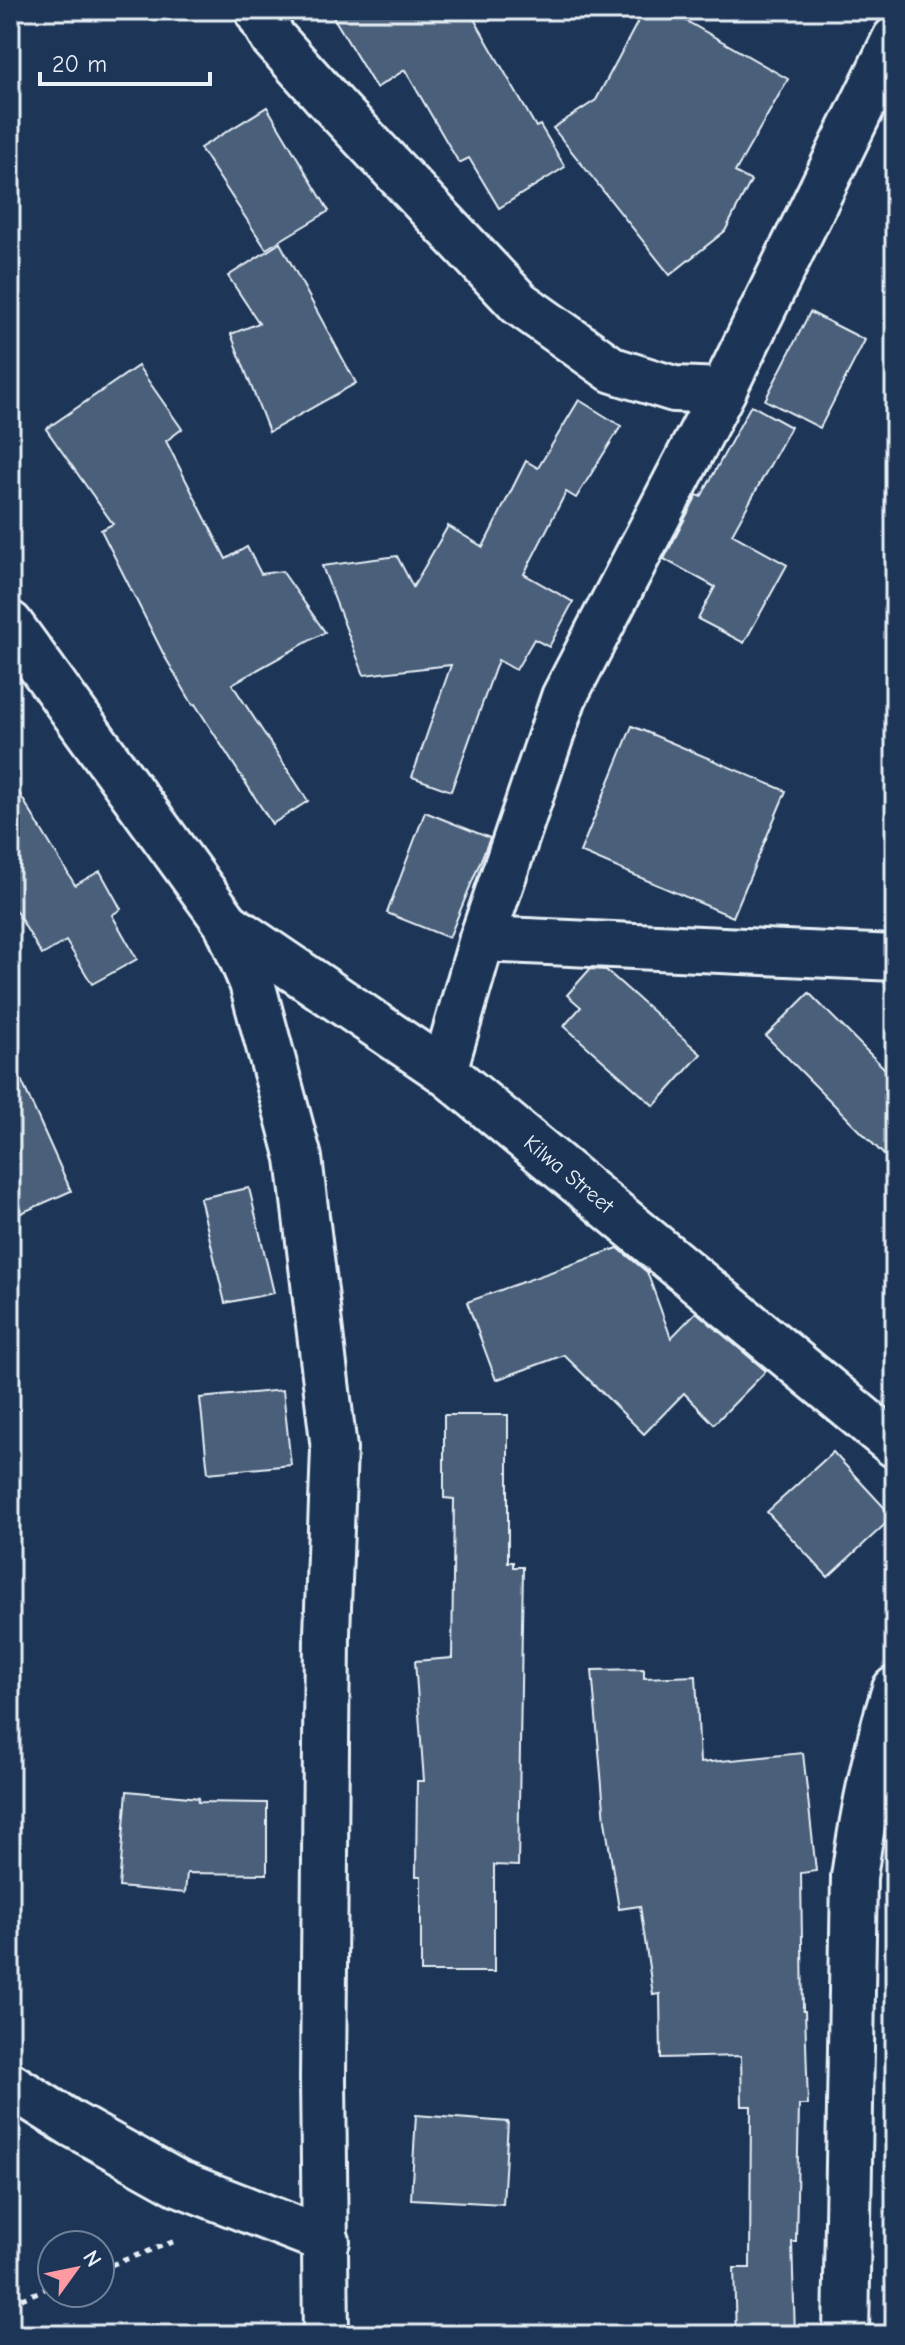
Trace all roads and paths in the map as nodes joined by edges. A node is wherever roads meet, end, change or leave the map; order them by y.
1 (257, 10) edge
2 (895, 39) edge
3 (723, 391) junction
4 (10, 624) edge
5 (227, 924) junction
6 (482, 939) junction
7 (895, 958) edge
8 (444, 1071) junction
9 (895, 1445) edge
10 (895, 1689) edge
11 (10, 2085) edge
12 (327, 2241) junction
13 (36, 2293) edge
14 (10, 2304) edge
15 (326, 2335) edge
16 (846, 2335) edge

1 - 3 street
2 - 3 street
3 - 6 street
4 - 5 street
5 - 8 street, Kilwa Street
5 - 12 street
6 - 7 street
6 - 8 street
8 - 9 street, Kilwa Street
10 - 16 street
11 - 12 street
12 - 15 street
13 - 14 path

